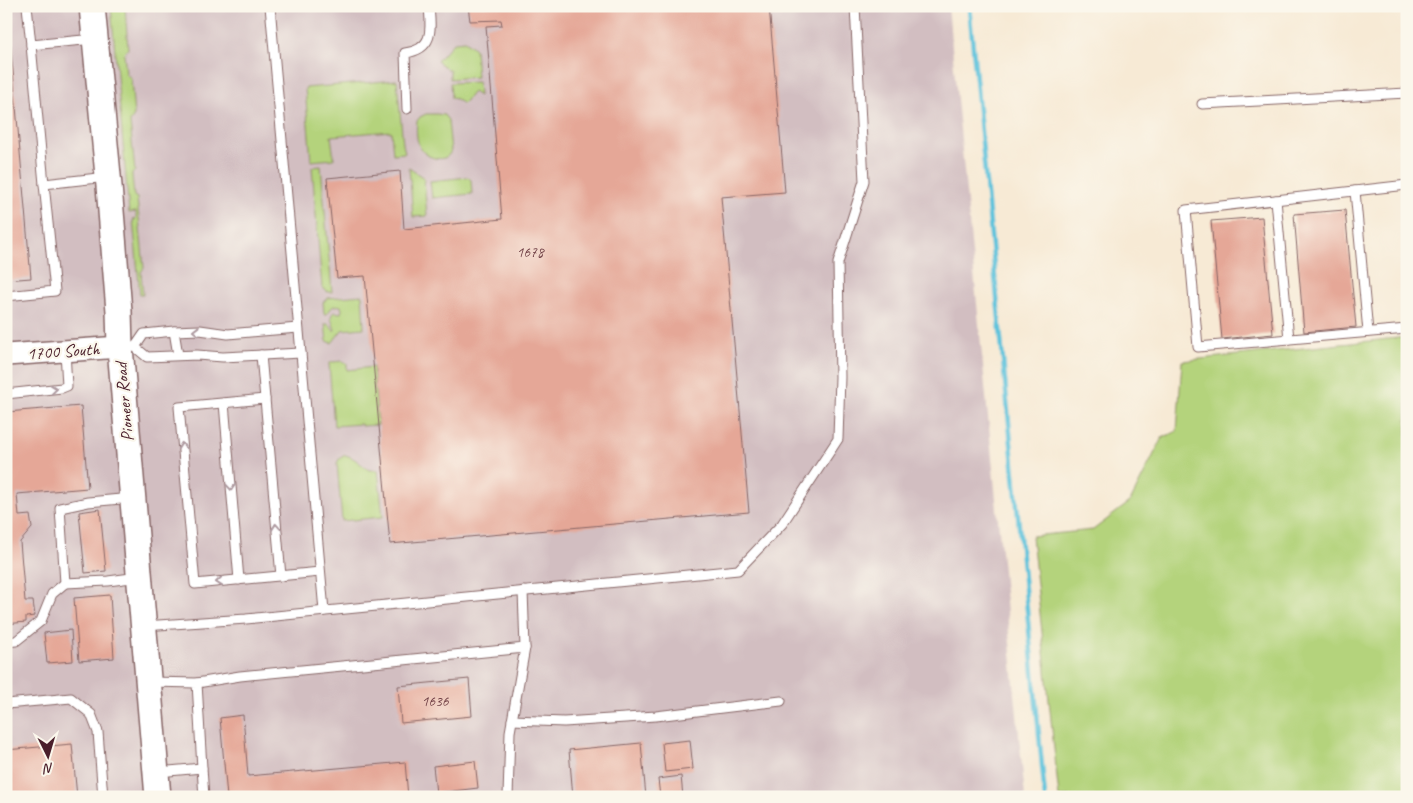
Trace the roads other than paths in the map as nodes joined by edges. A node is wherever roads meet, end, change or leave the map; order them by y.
1 (27, 6) edge
2 (92, 6) edge
3 (270, 6) edge
4 (429, 6) edge
5 (855, 6) edge
6 (95, 39) junction
7 (31, 45) junction
8 (1407, 93) edge
9 (1202, 104) dead end
10 (407, 109) dead end
11 (108, 177) junction
12 (44, 184) junction
13 (1407, 184) edge
14 (1355, 191) junction
15 (1276, 200) junction
16 (6, 296) edge
17 (298, 328) junction
18 (1407, 329) edge
19 (174, 332) junction
20 (1368, 332) junction
21 (1289, 339) junction
22 (127, 347) junction
23 (65, 351) junction
24 (301, 353) junction
25 (6, 355) edge
26 (178, 355) junction
27 (261, 355) junction
28 (6, 394) edge
29 (265, 399) junction
30 (224, 403) junction
31 (132, 498) junction
32 (320, 572) junction
33 (281, 576) junction
34 (139, 577) junction
35 (239, 580) junction
36 (65, 582) junction
37 (523, 591) junction
38 (324, 611) junction
39 (144, 626) junction
40 (6, 642) edge
41 (525, 648) junction
42 (149, 682) junction
43 (197, 683) junction
44 (780, 701) dead end
45 (6, 704) edge
46 (512, 720) junction
47 (202, 768) junction
48 (156, 772) junction
49 (103, 797) edge
50 (158, 797) edge
51 (204, 797) edge
52 (508, 797) edge

1 - 7 lane
2 - 6 main road, Pioneer Road
3 - 17 lane
4 - 10 lane
5 - 37 lane
6 - 7 lane
6 - 11 main road, Pioneer Road
7 - 12 lane
8 - 9 lane
11 - 12 lane
11 - 22 main road, Pioneer Road
12 - 16 lane
13 - 14 lane
14 - 15 lane
14 - 20 lane
15 - 21 lane
15 - 21 lane
17 -> 19 lane
17 - 24 lane
18 - 20 lane
19 - 22 lane
19 - 26 lane
20 - 21 lane
22 - 23 street, 1700 South
22 - 26 lane
22 - 31 main road, Pioneer Road
23 - 25 street, 1700 South
28 -> 23 lane
24 - 27 lane
24 - 32 lane
26 - 27 lane
27 - 29 lane
29 - 30 lane
33 -> 29 lane
30 -> 35 lane
35 -> 30 lane
31 - 34 main road, Pioneer Road
31 - 36 lane
32 - 33 lane
32 - 38 lane
33 - 35 lane
34 - 36 lane
34 - 39 main road, Pioneer Road
36 - 40 lane
37 - 38 lane
37 - 41 lane
38 - 39 lane
39 - 42 main road, Pioneer Road
41 - 43 lane
41 - 46 lane
42 - 43 lane
42 - 48 main road, Pioneer Road
43 - 47 lane
44 - 46 lane
45 - 49 lane
46 - 52 lane
47 - 48 lane
47 - 51 lane
48 - 50 main road, Pioneer Road

